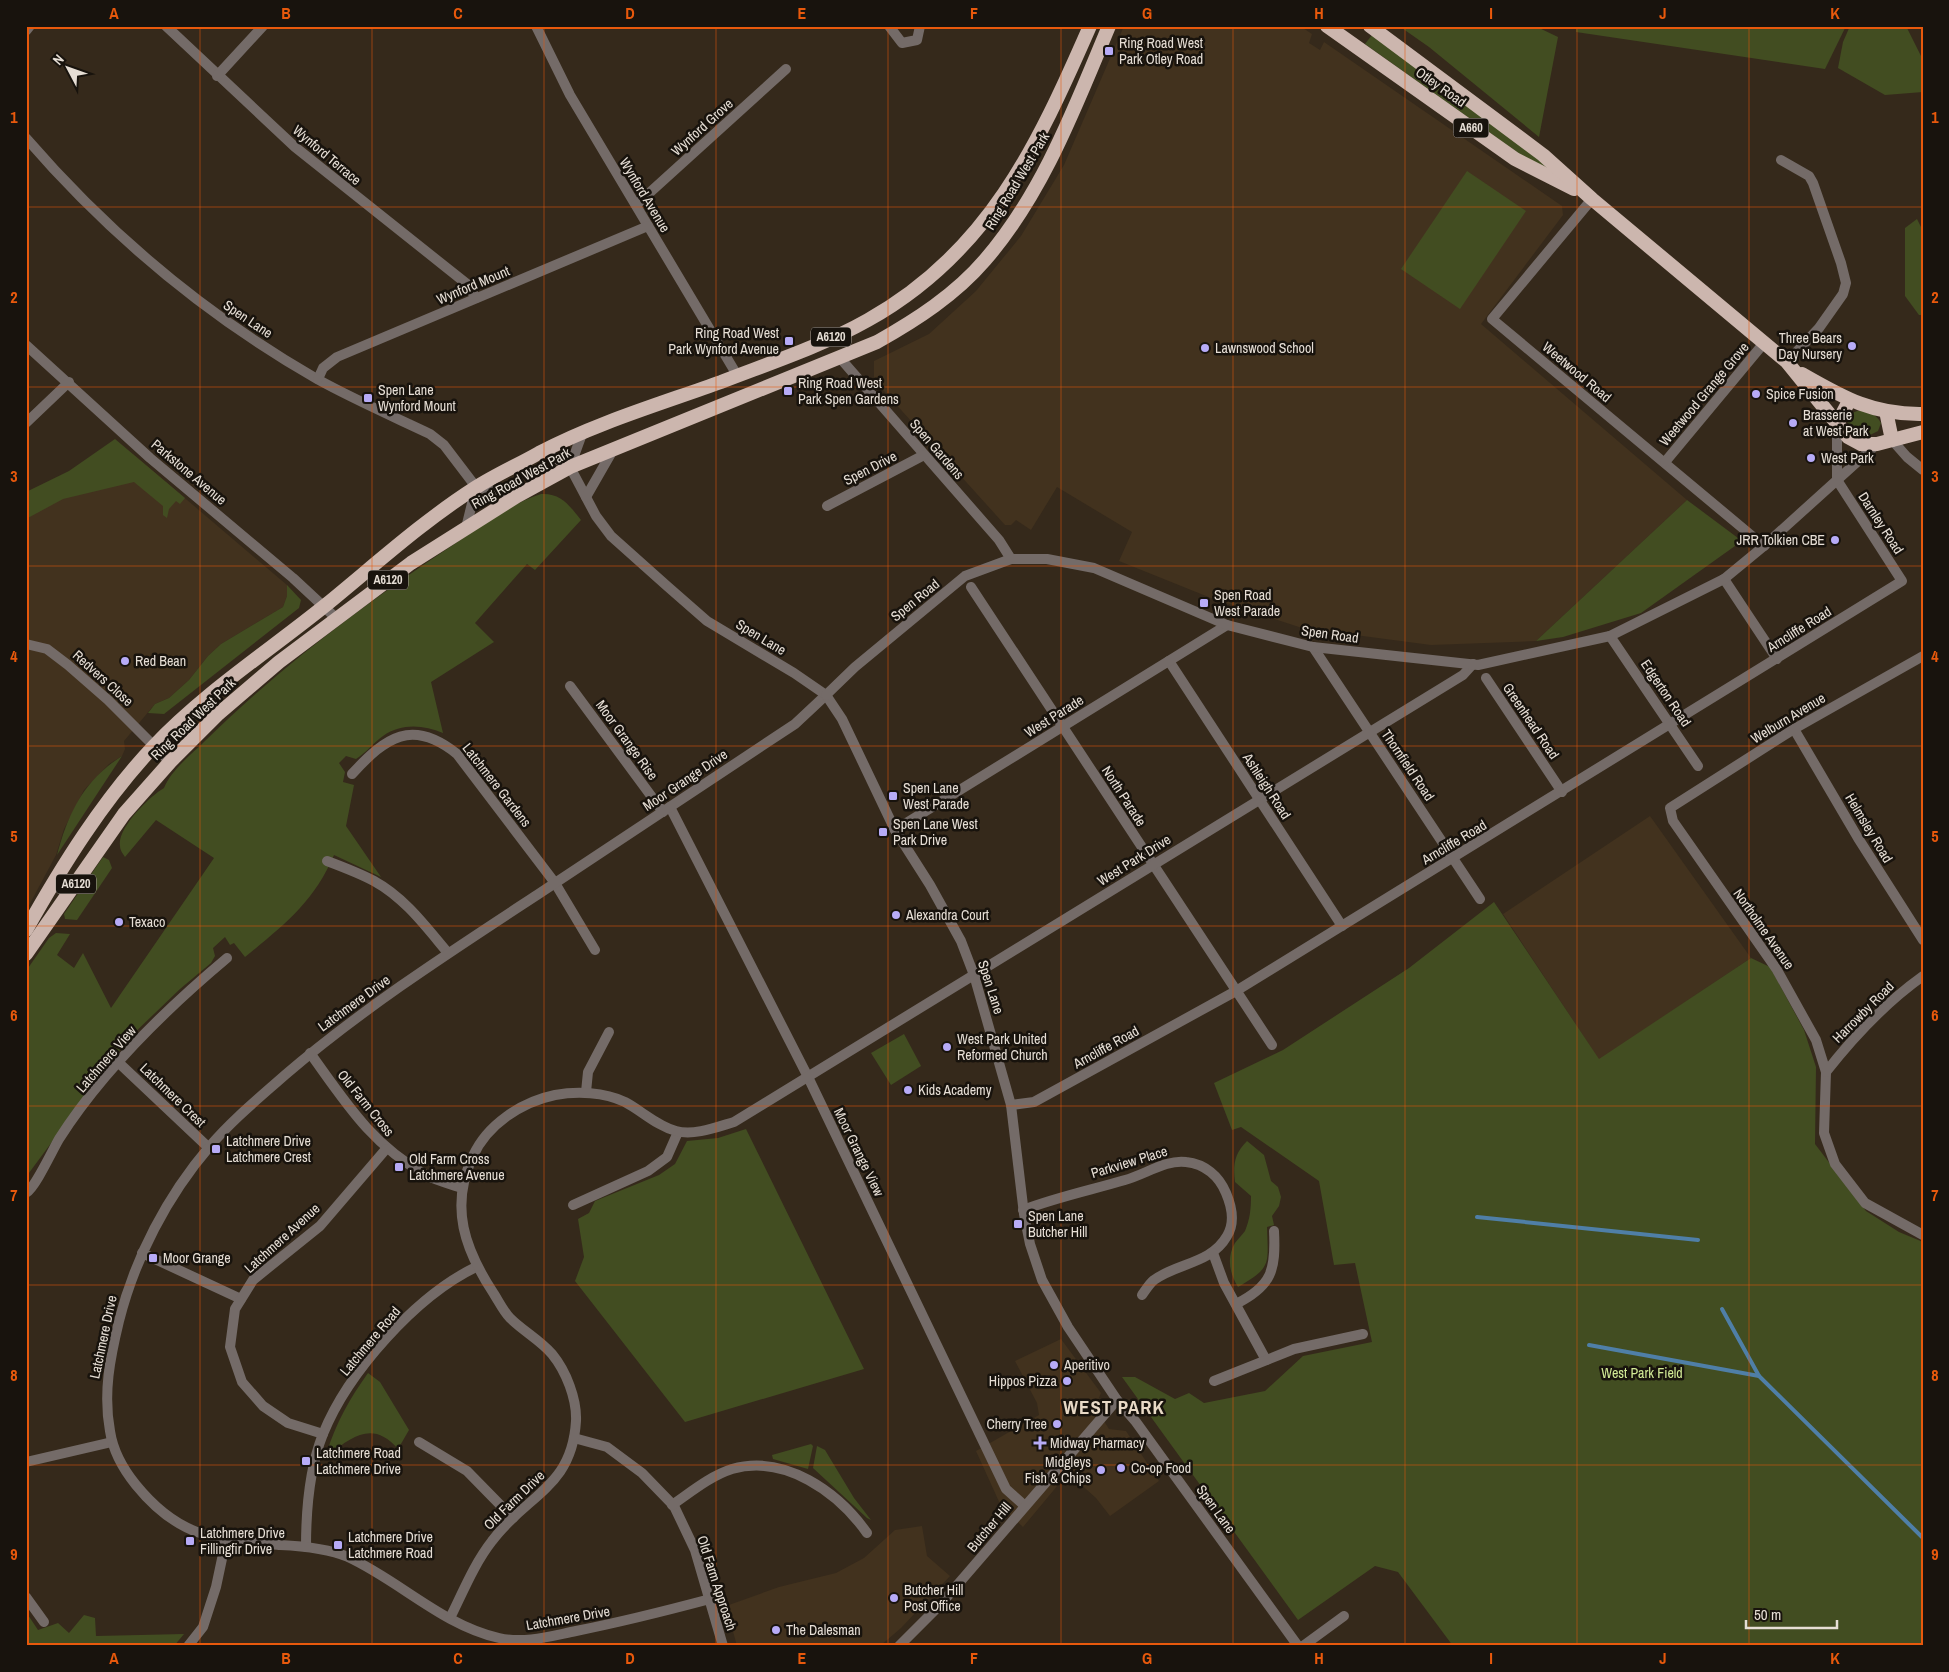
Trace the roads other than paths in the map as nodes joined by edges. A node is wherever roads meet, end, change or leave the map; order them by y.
1 (30, 26) edge
2 (166, 26) edge
3 (263, 26) edge
4 (536, 26) edge
5 (889, 26) edge
6 (920, 26) edge
7 (1090, 26) edge
8 (1109, 26) edge
9 (1327, 26) edge
10 (1370, 26) edge
11 (26, 31) edge
12 (786, 69) dead end
13 (217, 76) junction
14 (26, 138) edge
15 (1781, 160) dead end
16 (1592, 199) junction
17 (636, 205) junction
18 (648, 226) junction
19 (476, 298) junction
20 (1764, 343) junction
21 (26, 345) edge
22 (840, 358) junction
23 (1791, 366) junction
24 (737, 376) junction
25 (318, 379) junction
26 (69, 382) junction
27 (1849, 401) junction
28 (1886, 411) junction
29 (1923, 414) edge
30 (26, 423) edge
31 (1837, 424) junction
32 (1923, 432) edge
33 (582, 434) junction
34 (1892, 440) junction
35 (1877, 444) junction
36 (613, 450) junction
37 (543, 451) junction
38 (924, 455) junction
39 (1665, 462) junction
40 (570, 467) junction
41 (1923, 470) edge
42 (1837, 480) junction
43 (476, 487) junction
44 (517, 496) junction
45 (586, 497) junction
46 (827, 506) dead end
47 (466, 528) junction
48 (1764, 546) junction
49 (1011, 559) junction
50 (1724, 579) junction
51 (1902, 581) joint
52 (971, 587) dead end
53 (325, 606) junction
54 (336, 618) junction
55 (1227, 625) junction
56 (1610, 636) junction
57 (26, 644) edge
58 (1313, 647) junction
59 (1923, 656) edge
60 (1777, 659) junction
61 (1168, 661) junction
62 (1476, 665) junction
63 (570, 686) dead end
64 (826, 695) junction
65 (1672, 725) junction
66 (1062, 727) junction
67 (1794, 729) junction
68 (1369, 732) junction
69 (155, 745) junction
70 (170, 762) junction
71 (1698, 766) dead end
72 (352, 774) dead end
73 (1562, 792) junction
74 (1259, 800) junction
75 (1670, 808) joint
76 (666, 809) junction
77 (895, 830) junction
78 (1453, 858) junction
79 (328, 861) dead end
80 (1153, 865) junction
81 (555, 883) junction
82 (1480, 899) dead end
83 (1342, 926) junction
84 (26, 930) edge
85 (1923, 940) edge
86 (595, 950) dead end
87 (448, 953) junction
88 (26, 954) edge
89 (228, 958) dead end
90 (974, 975) junction
91 (1923, 976) edge
92 (1236, 991) junction
93 (609, 1032) dead end
94 (1272, 1045) dead end
95 (310, 1053) junction
96 (120, 1063) junction
97 (1826, 1072) junction
98 (808, 1077) junction
99 (586, 1092) junction
100 (1011, 1105) junction
101 (678, 1132) junction
102 (208, 1148) junction
103 (386, 1149) junction
104 (462, 1188) junction
105 (26, 1193) edge
106 (572, 1205) dead end
107 (1023, 1210) junction
108 (1274, 1231) dead end
109 (1923, 1235) edge
110 (142, 1253) junction
111 (1214, 1253) junction
112 (476, 1267) junction
113 (1142, 1295) dead end
114 (242, 1299) junction
115 (1236, 1304) junction
116 (1363, 1334) dead end
117 (1266, 1360) junction
118 (1214, 1381) dead end
119 (1117, 1400) junction
120 (323, 1434) junction
121 (574, 1438) junction
122 (112, 1442) junction
123 (419, 1442) dead end
124 (26, 1462) edge
125 (672, 1505) junction
126 (1025, 1506) junction
127 (513, 1518) junction
128 (867, 1533) dead end
129 (226, 1540) junction
130 (306, 1547) junction
131 (26, 1597) edge
132 (710, 1599) junction
133 (1344, 1616) dead end
134 (450, 1618) junction
135 (44, 1622) dead end
136 (488, 1641) edge
137 (903, 1645) edge
138 (188, 1646) edge
139 (723, 1646) edge
140 (1298, 1646) edge
141 (1303, 1646) edge

1 - 11 street
2 - 13 street, Wynford Terrace
3 - 13 street
4 - 17 street, Wynford Avenue
5 - 6 street
7 - 24 highway, Ring Road West Park / A6120
8 - 22 highway, Ring Road West Park / A6120
9 - 16 highway, Otley Road / A660
10 - 16 highway, Otley Road / A660
12 - 17 street, Wynford Grove
13 - 19 street, Wynford Terrace
14 - 25 street, Spen Lane
15 - 23 street
16 - 20 highway, Otley Road / A660
16 - 39 street, Weetwood Road
17 - 18 street, Wynford Avenue
18 - 19 street, Wynford Mount
18 - 24 street, Wynford Avenue
19 - 25 street, Wynford Mount
20 - 23 highway, Otley Road / A660
20 - 39 street, Weetwood Grange Grove
21 - 26 street, Parkstone Avenue
22 - 36 highway, Ring Road West Park / A6120
22 - 38 street, Spen Gardens
23 - 27 highway, Otley Road / A660
23 - 31 highway, Otley Road / A660
24 - 33 highway, Ring Road West Park / A6120
25 - 43 street, Spen Lane
26 - 30 street
26 - 53 street, Parkstone Avenue
27 - 28 highway, Otley Road / A660
27 - 31 highway
28 - 29 highway, Otley Road / A660
28 - 34 highway
31 - 35 highway, Otley Road / A660
31 - 42 street
32 - 34 highway, Otley Road / A660
33 - 37 highway, Ring Road West Park / A6120
33 - 40 street
34 - 35 highway, Otley Road / A660
34 - 41 street
35 - 42 street, Spen Road
36 - 40 highway, Ring Road West Park / A6120
36 - 45 street
37 - 40 street
37 - 43 highway, Ring Road West Park / A6120
38 - 46 street, Spen Drive
38 - 49 street, Spen Gardens
39 - 48 street, Weetwood Road
40 - 44 highway, Ring Road West Park / A6120
40 - 45 street, Spen Lane
42 - 48 street, Spen Road
42 - 51 street, Darnley Road
43 - 44 street
43 - 47 street
43 - 53 highway, Ring Road West Park / A6120
44 - 47 highway, Ring Road West Park / A6120
45 - 64 street, Spen Lane
47 - 54 highway, Ring Road West Park / A6120
48 - 50 street, Spen Road
49 - 55 street, Spen Road
49 - 64 street, Spen Road
50 - 56 street, Spen Road
50 - 60 street
51 - 60 street, Arncliffe Road
52 - 66 street, North Parade
53 - 54 street, Parkstone Avenue
53 - 69 highway, Ring Road West Park / A6120
54 - 70 highway, Ring Road West Park / A6120
55 - 58 street, Spen Road
55 - 61 street, West Parade
56 - 62 street, Spen Road
56 - 65 street, Edgerton Road
57 - 69 street, Redvers Close
58 - 62 street, Spen Road
58 - 68 street, Thornfield Road
59 - 67 street, Welburn Avenue
60 - 65 street, Arncliffe Road
61 - 66 street, West Parade
61 - 74 street, Ashleigh Road
62 - 68 street, West Park Drive
62 - 73 street, Greenhead Road
63 - 76 street, Moor Grange Rise
64 - 76 street, Moor Grange Drive
64 - 77 street, Spen Lane
65 - 71 street, Edgerton Road
65 - 73 street, Arncliffe Road
66 - 77 street, West Parade
66 - 80 street, North Parade
67 - 75 street, Welburn Avenue
67 - 85 street, Helmsley Road
68 - 74 street, West Park Drive
68 - 78 street, Thornfield Road
69 - 70 street, Redvers Close
69 - 84 highway, Ring Road West Park / A6120
70 - 88 highway, Ring Road West Park / A6120
72 - 81 street, Latchmere Gardens
73 - 78 street, Arncliffe Road
74 - 80 street, West Park Drive
74 - 83 street, Ashleigh Road
75 - 97 street, Northolme Avenue
76 - 81 street, Moor Grange Drive
76 - 98 street, Moor Grange View
77 - 90 street, Spen Lane
78 - 82 street, Thornfield Road
78 - 83 street, Arncliffe Road
79 - 87 street
80 - 90 street, West Park Drive
80 - 92 street, North Parade
81 - 86 street, Latchmere Gardens
81 - 87 street, Latchmere Drive
83 - 92 street, Arncliffe Road
87 - 95 street, Latchmere Drive
89 - 96 street, Latchmere View
90 - 98 street, West Park Drive
90 - 100 street, Spen Lane
91 - 97 street, Harrowby Road
92 - 94 street, North Parade
92 - 100 street, Arncliffe Road
93 - 99 street
95 - 102 street, Latchmere Drive
95 - 103 street, Old Farm Cross
96 - 102 street, Latchmere Crest
96 - 105 street, Latchmere View
97 - 109 street, Northolme Avenue
98 - 101 street, Old Farm Drive
98 - 126 street, Moor Grange View
99 - 101 street, Old Farm Drive
99 - 104 street, Old Farm Drive
100 - 107 street, Spen Lane
101 - 106 street
102 - 110 street, Latchmere Drive
103 - 104 street, Old Farm Cross
103 - 114 street, Latchmere Avenue
104 - 112 street, Old Farm Drive
107 - 111 street, Parkview Place
107 - 119 street, Spen Lane
108 - 115 street
110 - 114 street
110 - 122 street, Latchmere Drive
111 - 113 street
111 - 115 street
112 - 120 street, Latchmere Road
112 - 121 street, Old Farm Drive
114 - 120 street, Latchmere Avenue
115 - 117 street
116 - 117 street
117 - 118 street
119 - 126 street, Butcher Hill
119 - 140 street, Spen Lane
120 - 130 street, Latchmere Road
121 - 125 street, Old Farm Approach
121 - 127 street, Old Farm Drive
122 - 124 street
122 - 129 street, Latchmere Drive
123 - 127 street
125 - 128 street
125 - 132 street, Old Farm Approach
126 - 137 street, Butcher Hill
127 - 134 street, Old Farm Drive
129 - 130 street, Latchmere Drive
129 - 138 street
130 - 134 street, Latchmere Drive
131 - 135 street
132 - 136 street, Latchmere Drive
132 - 139 street, Old Farm Approach
133 - 141 street
134 - 136 street, Latchmere Drive

